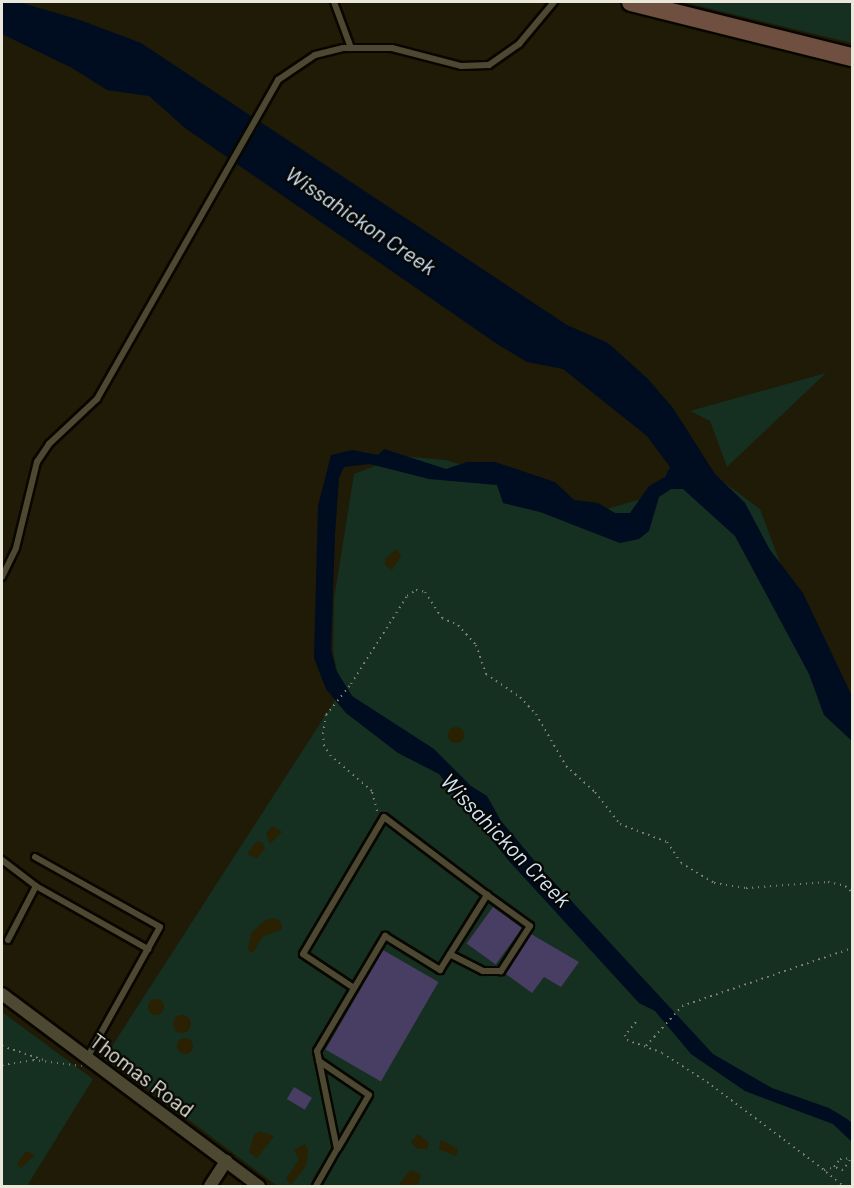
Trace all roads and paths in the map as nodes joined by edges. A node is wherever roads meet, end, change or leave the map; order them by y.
1 (334, 2) edge
2 (554, 2) edge
3 (631, 2) edge
4 (351, 48) junction
5 (852, 57) edge
6 (2, 577) edge
7 (384, 817) junction
8 (35, 857) dead end
9 (2, 860) edge
10 (36, 886) junction
11 (852, 892) edge
12 (487, 895) junction
13 (8, 940) dead end
14 (852, 948) edge
15 (148, 949) junction
16 (450, 954) junction
17 (354, 988) junction
18 (2, 994) edge
19 (636, 1022) dead end
20 (2, 1046) edge
21 (646, 1046) junction
22 (87, 1059) junction
23 (319, 1061) junction
24 (49, 1062) junction
25 (2, 1065) edge
26 (337, 1149) junction
27 (851, 1159) edge
28 (226, 1161) junction
29 (835, 1167) junction
30 (824, 1170) junction
31 (210, 1186) edge
32 (259, 1186) edge
33 (316, 1186) edge
34 (843, 1186) edge

1 - 4 lane
2 - 4 lane
3 - 5 main road
4 - 6 lane
7 - 11 path
7 - 12 lane
7 - 17 lane
8 - 15 lane
9 - 10 lane
10 - 13 lane
10 - 15 lane
12 - 16 lane
12 - 16 lane
14 - 21 path
15 - 22 lane
16 - 17 lane
17 - 23 lane
18 - 22 street, Thomas Road
19 - 21 path
20 - 24 path
21 - 30 path
22 - 24 path
22 - 28 street, Thomas Road
23 - 26 lane
23 - 26 lane
24 - 25 path
26 - 33 lane
27 - 29 path
27 - 29 path
28 - 31 street
28 - 32 street, Thomas Road
29 - 30 path
30 - 34 path

